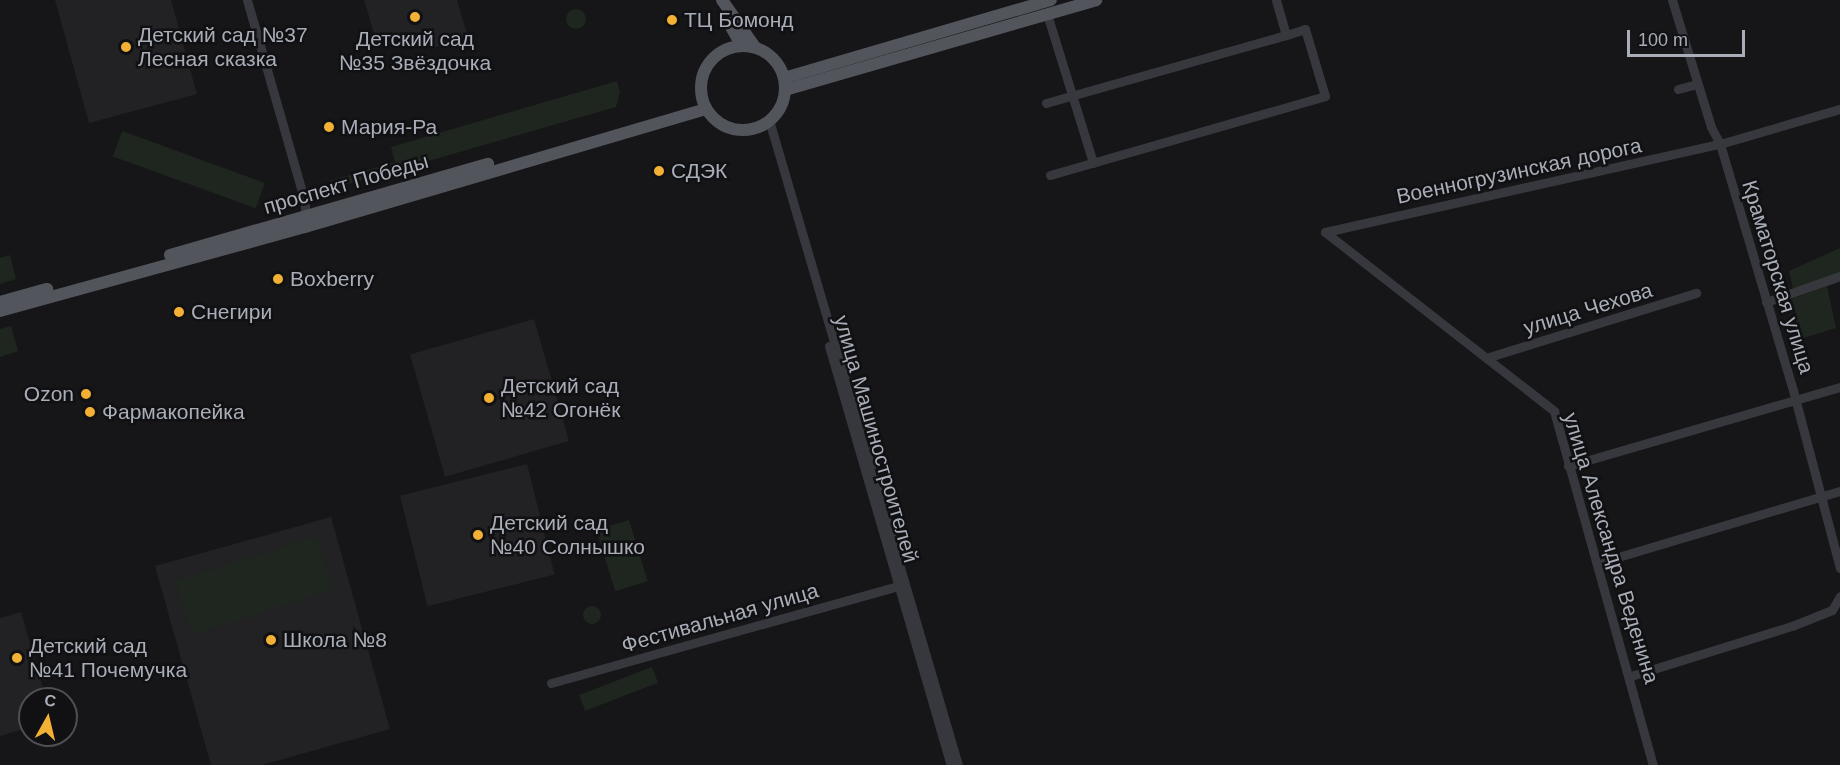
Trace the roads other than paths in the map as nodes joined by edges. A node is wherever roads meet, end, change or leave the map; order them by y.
1 (247, 0) edge
2 (714, 0) edge
3 (722, 0) edge
4 (1051, 0) edge
5 (1096, 0) edge
6 (1276, 0) edge
7 (1672, 0) edge
8 (1047, 14) junction
9 (1286, 35) junction
10 (741, 45) junction
11 (755, 47) junction
12 (785, 84) junction
13 (1697, 84) junction
14 (1678, 89) dead end
15 (1073, 96) junction
16 (1046, 103) dead end
17 (705, 106) junction
18 (1840, 109) edge
19 (767, 122) junction
20 (1720, 144) junction
21 (1093, 163) junction
22 (1050, 175) dead end
23 (305, 216) junction
24 (1325, 232) joint
25 (1840, 276) edge
26 (1696, 293) dead end
27 (0, 302) edge
28 (1766, 302) junction
29 (0, 311) edge
30 (1489, 357) junction
31 (1840, 387) edge
32 (1796, 401) junction
33 (1568, 466) junction
34 (1840, 491) edge
35 (1823, 496) junction
36 (1598, 563) junction
37 (1840, 568) edge
38 (898, 586) junction
39 (1840, 596) edge
40 (1631, 676) junction
41 (551, 682) dead end
42 (951, 765) edge
43 (958, 765) edge
44 (1653, 765) edge

1 - 23 street
2 - 10 main road
3 - 11 main road
4 - 12 main road
5 - 8 main road
6 - 9 street
7 - 13 street, Краматорская улица
8 - 12 main road
8 - 15 street
9 - 15 street
9 - 21 street
10 - 11 main road
10 - 17 main road
11 - 12 main road
12 - 19 main road
13 - 14 street
13 - 20 street, Краматорская улица
15 - 16 street
15 - 21 street
17 - 19 main road
17 - 23 main road, проспект Победы
17 - 29 main road
18 - 20 street, Военногрузинская дорога
19 - 38 street, улица Машиностроителей
19 - 43 street
20 - 24 street, Военногрузинская дорога
20 - 28 street, Краматорская улица
21 - 22 street
23 - 27 main road, проспект Победы
24 - 30 street, улица Александра Веденина
25 - 28 street
26 - 30 street, улица Чехова
28 - 32 street, Краматорская улица
30 - 33 street, улица Александра Веденина
31 - 32 street
32 - 33 street
32 - 35 street, Краматорская улица
33 - 36 street, улица Александра Веденина
34 - 35 street
35 - 36 street
35 - 37 street, Краматорская улица
36 - 40 street, улица Александра Веденина
38 - 41 street, Фестивальная улица
38 - 42 street, улица Машиностроителей
39 - 40 street
40 - 44 street, улица Александра Веденина

